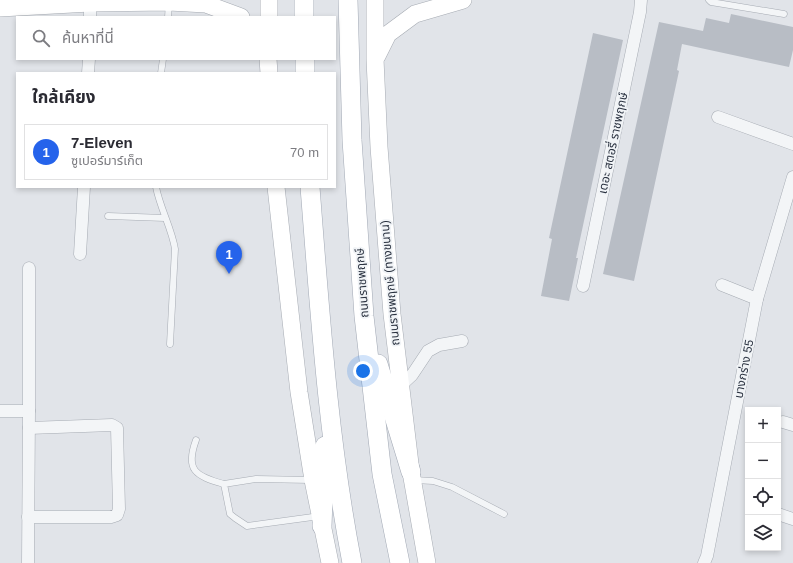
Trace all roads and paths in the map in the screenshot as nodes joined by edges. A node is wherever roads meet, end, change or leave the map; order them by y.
1 (269, 0) edge
2 (304, 0) edge
3 (348, 0) edge
4 (375, 0) edge
5 (463, 0) edge
6 (641, 0) edge
7 (709, 0) edge
8 (214, 2) edge
9 (0, 8) edge
10 (90, 10) edge
11 (168, 10) edge
12 (784, 14) dead end
13 (239, 16) edge
14 (268, 16) edge
15 (304, 16) edge
16 (376, 58) junction
17 (89, 60) edge
18 (163, 60) edge
19 (268, 60) edge
20 (305, 60) edge
21 (88, 72) edge
22 (161, 72) edge
23 (269, 72) edge
24 (305, 72) edge
25 (718, 117) dead end
26 (793, 144) edge
27 (793, 178) edge
28 (156, 188) edge
29 (276, 188) edge
30 (310, 188) edge
31 (84, 192) edge
32 (108, 216) dead end
33 (165, 218) junction
34 (80, 254) dead end
35 (29, 268) dead end
36 (722, 285) dead end
37 (583, 286) dead end
38 (757, 299) junction
39 (364, 316) junction
40 (462, 341) dead end
41 (170, 344) dead end
42 (400, 386) junction
43 (326, 391) junction
44 (0, 411) edge
45 (29, 411) junction
46 (29, 428) junction
47 (196, 440) dead end
48 (412, 476) junction
49 (313, 480) junction
50 (224, 484) junction
51 (504, 514) dead end
52 (781, 515) edge
53 (28, 517) junction
54 (793, 519) edge
55 (322, 521) junction
56 (28, 563) edge
57 (330, 563) edge
58 (352, 563) edge
59 (400, 563) edge
60 (427, 563) edge
61 (704, 563) edge

1 - 14 main road
2 - 15 main road
3 - 39 main road, ถนนราชพฤกษ์
4 - 16 main road, ถนนราชพฤกษ์ (ทางขนาน)
5 - 16 main road
6 - 37 street, เดอะ สตอรี่ ราชพฤกษ์
7 - 12 lane
8 - 11 main road
8 - 13 main road
9 - 10 main road
10 - 11 main road
16 - 42 main road, ถนนราชพฤกษ์ (ทางขนาน)
17 - 21 street
18 - 22 lane
19 - 23 main road
20 - 24 main road
25 - 26 street
27 - 38 street, บางกร่าง 55
28 - 33 lane
29 - 49 main road
30 - 43 main road
31 - 34 street
32 - 33 lane
33 - 41 lane
35 - 45 street
36 - 38 street
38 - 61 street, บางกร่าง 55
39 - 48 main road
39 - 59 main road, ถนนราชพฤกษ์
40 - 42 street
42 - 48 main road, ถนนราชพฤกษ์ (ทางขนาน)
43 - 55 main road
43 - 58 main road
44 - 45 street
45 - 46 street
46 - 53 street
46 - 53 street
47 - 50 lane
48 - 51 lane
48 - 60 main road, ถนนราชพฤกษ์ (ทางขนาน)
49 - 50 lane
49 - 55 main road
50 - 55 lane
52 - 54 street
53 - 56 street
55 - 57 main road

